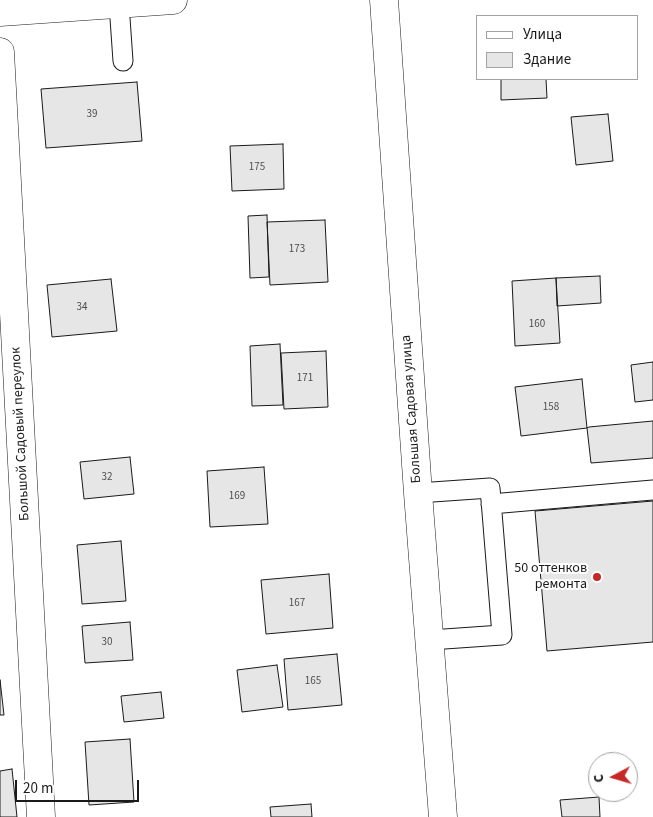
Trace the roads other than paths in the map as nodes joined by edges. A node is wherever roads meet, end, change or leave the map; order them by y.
1 (174, 0) edge
2 (384, 0) edge
3 (119, 4) junction
4 (0, 12) edge
5 (0, 52) edge
6 (123, 61) dead end
7 (653, 490) edge
8 (418, 493) junction
9 (491, 504) junction
10 (430, 640) junction
11 (41, 817) edge
12 (443, 817) edge

1 - 3 street
2 - 8 street, Большая Садовая улица
3 - 4 street
3 - 6 lane
5 - 11 street, Большой Садовый переулок
7 - 9 lane
8 - 9 lane
8 - 10 street, Большая Садовая улица
9 - 10 lane
10 - 12 street, Большая Садовая улица

